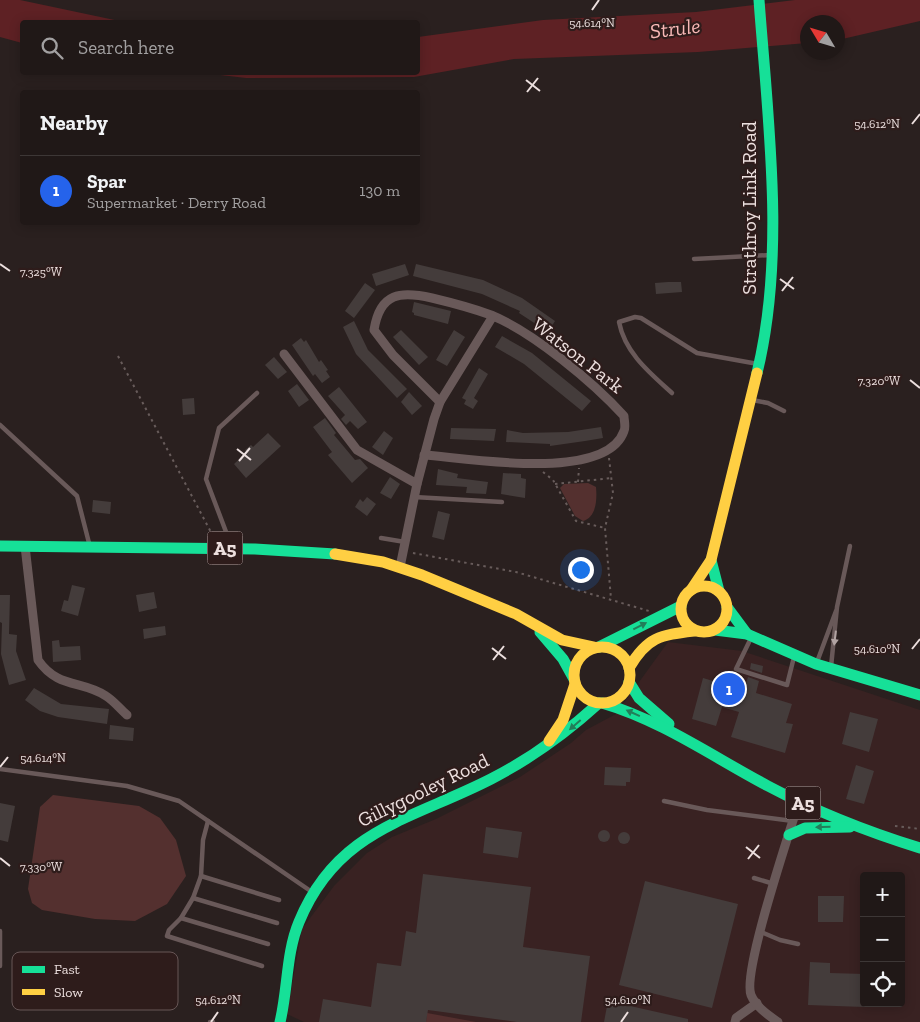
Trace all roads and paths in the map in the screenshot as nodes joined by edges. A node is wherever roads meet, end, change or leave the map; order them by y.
1 (759, 0) edge
2 (772, 255) junction
3 (694, 259) dead end
4 (493, 316) junction
5 (284, 354) dead end
6 (118, 356) dead end
7 (759, 364) junction
8 (257, 393) dead end
9 (672, 393) dead end
10 (750, 400) junction
11 (440, 402) junction
12 (784, 411) dead end
13 (0, 425) edge
14 (606, 451) junction
15 (424, 455) junction
16 (579, 460) junction
17 (612, 478) junction
18 (553, 480) dead end
19 (578, 482) junction
20 (417, 484) junction
21 (555, 484) junction
22 (414, 497) junction
23 (502, 502) dead end
24 (605, 528) junction
25 (381, 538) dead end
26 (0, 546) edge
27 (25, 546) junction
28 (850, 546) dead end
29 (90, 547) junction
30 (404, 547) junction
31 (215, 548) junction
32 (233, 548) junction
33 (711, 560) junction
34 (400, 567) junction
35 (691, 590) junction
36 (719, 592) junction
37 (611, 599) junction
38 (681, 606) junction
39 (727, 607) junction
40 (838, 607) junction
41 (650, 611) dead end
42 (533, 624) junction
43 (694, 630) junction
44 (715, 630) junction
45 (749, 635) junction
46 (597, 647) junction
47 (795, 656) junction
48 (816, 664) junction
49 (629, 668) junction
50 (831, 668) junction
51 (575, 681) junction
52 (629, 682) junction
53 (920, 696) edge
54 (600, 703) junction
55 (127, 715) dead end
56 (548, 743) junction
57 (692, 743) junction
58 (0, 769) edge
59 (664, 801) dead end
60 (799, 801) junction
61 (208, 821) junction
62 (793, 821) junction
63 (858, 828) junction
64 (789, 835) junction
65 (920, 848) edge
66 (201, 876) junction
67 (754, 878) dead end
68 (774, 884) junction
69 (313, 892) junction
70 (193, 898) junction
71 (279, 900) dead end
72 (181, 918) junction
73 (276, 923) dead end
74 (0, 931) edge
75 (761, 932) junction
76 (268, 944) dead end
77 (798, 944) dead end
78 (0, 966) edge
79 (262, 966) dead end
80 (757, 1004) junction
81 (280, 1022) edge
82 (735, 1022) edge
83 (778, 1022) edge

1 - 2 main road, Strathroy Link Road
2 - 3 lane
2 - 7 main road, Strathroy Link Road
4 - 11 street
4 - 11 street, Watson Park
4 - 14 street, Watson Park
5 - 20 street
6 - 31 path
7 - 9 lane
7 - 10 main road, Strathroy Link Road
8 - 32 lane
10 - 12 lane
10 - 33 main road, Strathroy Link Road
11 - 15 street
13 - 29 lane
14 - 16 street, Watson Park
14 - 17 path
15 - 16 street, Watson Park
15 - 20 street
16 - 19 path
17 - 19 path
17 - 24 path
18 - 21 path
19 - 21 path
20 - 22 street
21 - 24 path
22 - 23 lane
22 - 30 street
24 - 37 path
25 - 30 lane
26 - 27 main road, A5
27 - 29 main road, A5
27 - 55 street
28 - 40 lane
29 - 31 main road, A5
30 - 34 street
30 - 37 path
31 - 32 main road, A5
32 - 34 main road, A5
33 - 35 main road, Strathroy Link Road
33 - 36 main road, Strathroy Link Road
34 - 42 main road, A5
35 - 36 main road
35 - 38 main road
36 - 39 main road
37 - 41 path
38 - 43 main road
46 -> 38 main road
39 - 44 main road
39 - 45 main road
40 - 48 lane
40 -> 50 lane
42 - 46 main road, A5
42 - 51 main road, A5
43 - 44 main road
43 - 49 main road
44 - 45 main road
45 - 47 main road
45 - 47 lane
46 - 49 main road, A5
46 - 51 main road
47 - 48 main road
48 - 50 main road
49 - 52 main road
50 - 53 main road
51 - 54 main road, A5
51 - 56 main road, Gillygooley Road
52 - 54 main road
52 - 57 main road, A5
54 -> 56 main road, Gillygooley Road
57 -> 54 main road, A5
56 - 69 main road, Gillygooley Road
57 - 60 main road, A5
58 - 61 lane
59 - 62 lane
60 - 62 street
60 - 63 main road, A5
61 - 66 lane
61 - 69 lane
62 - 64 street
63 -> 64 main road
63 - 65 main road, A5
64 - 68 street
66 - 70 lane
66 - 71 lane
67 - 68 lane
68 - 75 street
69 - 81 main road, Gillygooley Road
70 - 72 lane
70 - 73 lane
72 - 76 lane
72 - 79 lane
74 - 78 lane
75 - 77 lane
75 - 80 street
80 - 82 street
80 - 83 street

